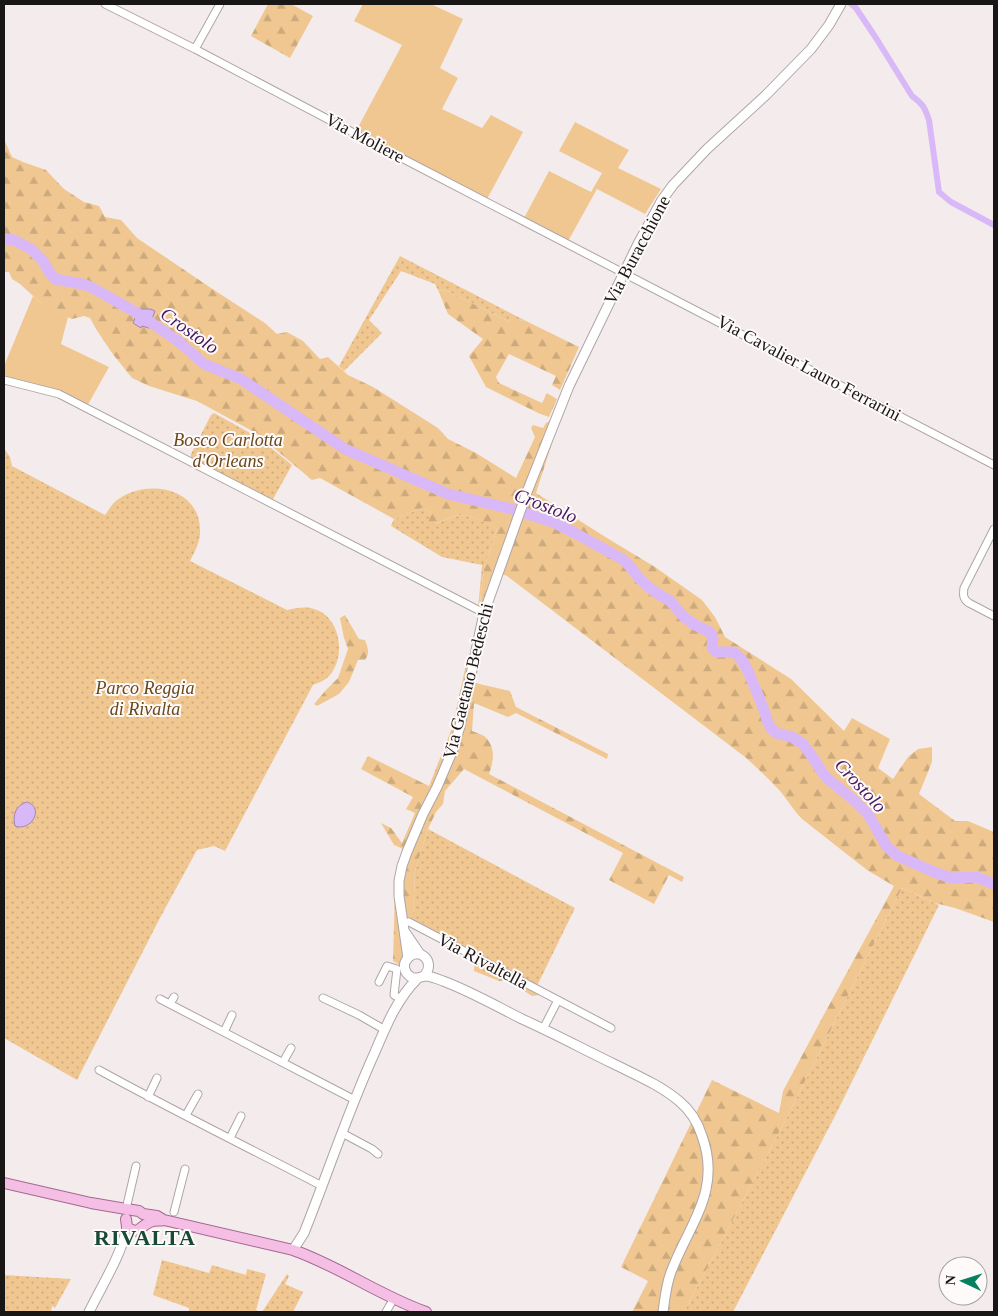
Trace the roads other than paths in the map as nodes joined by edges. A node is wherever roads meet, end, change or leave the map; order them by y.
1 (106, 4) edge
2 (220, 4) edge
3 (841, 4) edge
4 (195, 49) junction
5 (624, 272) junction
6 (4, 380) edge
7 (994, 465) edge
8 (528, 489) joint
9 (994, 529) edge
10 (484, 613) junction
11 (994, 616) edge
12 (406, 926) junction
13 (420, 954) junction
14 (408, 958) junction
15 (429, 966) junction
16 (406, 973) junction
17 (420, 978) junction
18 (443, 981) junction
19 (378, 982) dead end
20 (402, 997) junction
21 (323, 998) dead end
22 (160, 999) dead end
23 (558, 1000) junction
24 (232, 1015) dead end
25 (611, 1028) dead end
26 (543, 1029) junction
27 (385, 1030) junction
28 (224, 1032) junction
29 (291, 1048) dead end
30 (283, 1062) junction
31 (99, 1070) dead end
32 (156, 1078) dead end
33 (198, 1094) dead end
34 (148, 1097) junction
35 (355, 1100) junction
36 (186, 1115) junction
37 (241, 1116) dead end
38 (342, 1133) junction
39 (230, 1138) junction
40 (378, 1154) dead end
41 (136, 1166) dead end
42 (185, 1169) dead end
43 (4, 1183) edge
44 (322, 1186) junction
45 (174, 1212) dead end
46 (134, 1219) junction
47 (293, 1250) junction
48 (394, 1298) junction
49 (89, 1312) edge
50 (386, 1312) edge
51 (426, 1312) edge
52 (663, 1312) edge

1 - 4 street, Via Moliere
2 - 4 street
3 - 5 main road, Via Buracchione
4 - 5 street, Via Moliere
5 - 7 street, Via Cavalier Lauro Ferrarini
5 - 8 main road, Via Buracchione
6 - 10 street
8 - 10 main road, Via Gaetano Bedeschi
9 - 11 street
10 - 12 main road, Via Gaetano Bedeschi
12 - 13 main road, Via Gaetano Bedeschi
12 - 14 main road, Via Gaetano Bedeschi
12 - 23 street, Via Rivaltella
13 - 14 main road
13 - 15 main road
14 - 16 main road
15 - 17 main road
15 - 18 main road
16 - 17 main road
16 - 20 main road
17 - 18 main road
17 - 20 main road
18 - 26 main road
19 - 20 street
20 - 27 main road
21 - 27 street
22 - 28 street
23 - 25 street, Via Rivaltella
23 - 26 street
24 - 28 street
26 - 52 main road
27 - 35 main road
28 - 30 street
29 - 30 street
30 - 35 street
31 - 34 street
32 - 34 street
33 - 36 street
34 - 36 street
35 - 38 main road
36 - 39 street
37 - 39 street
38 - 40 street
38 - 44 main road
39 - 44 street
41 - 46 street
42 - 45 street
43 - 46 main road
44 - 47 main road
46 - 47 main road
46 - 49 main road
47 - 48 main road
48 - 50 street
48 - 51 main road

